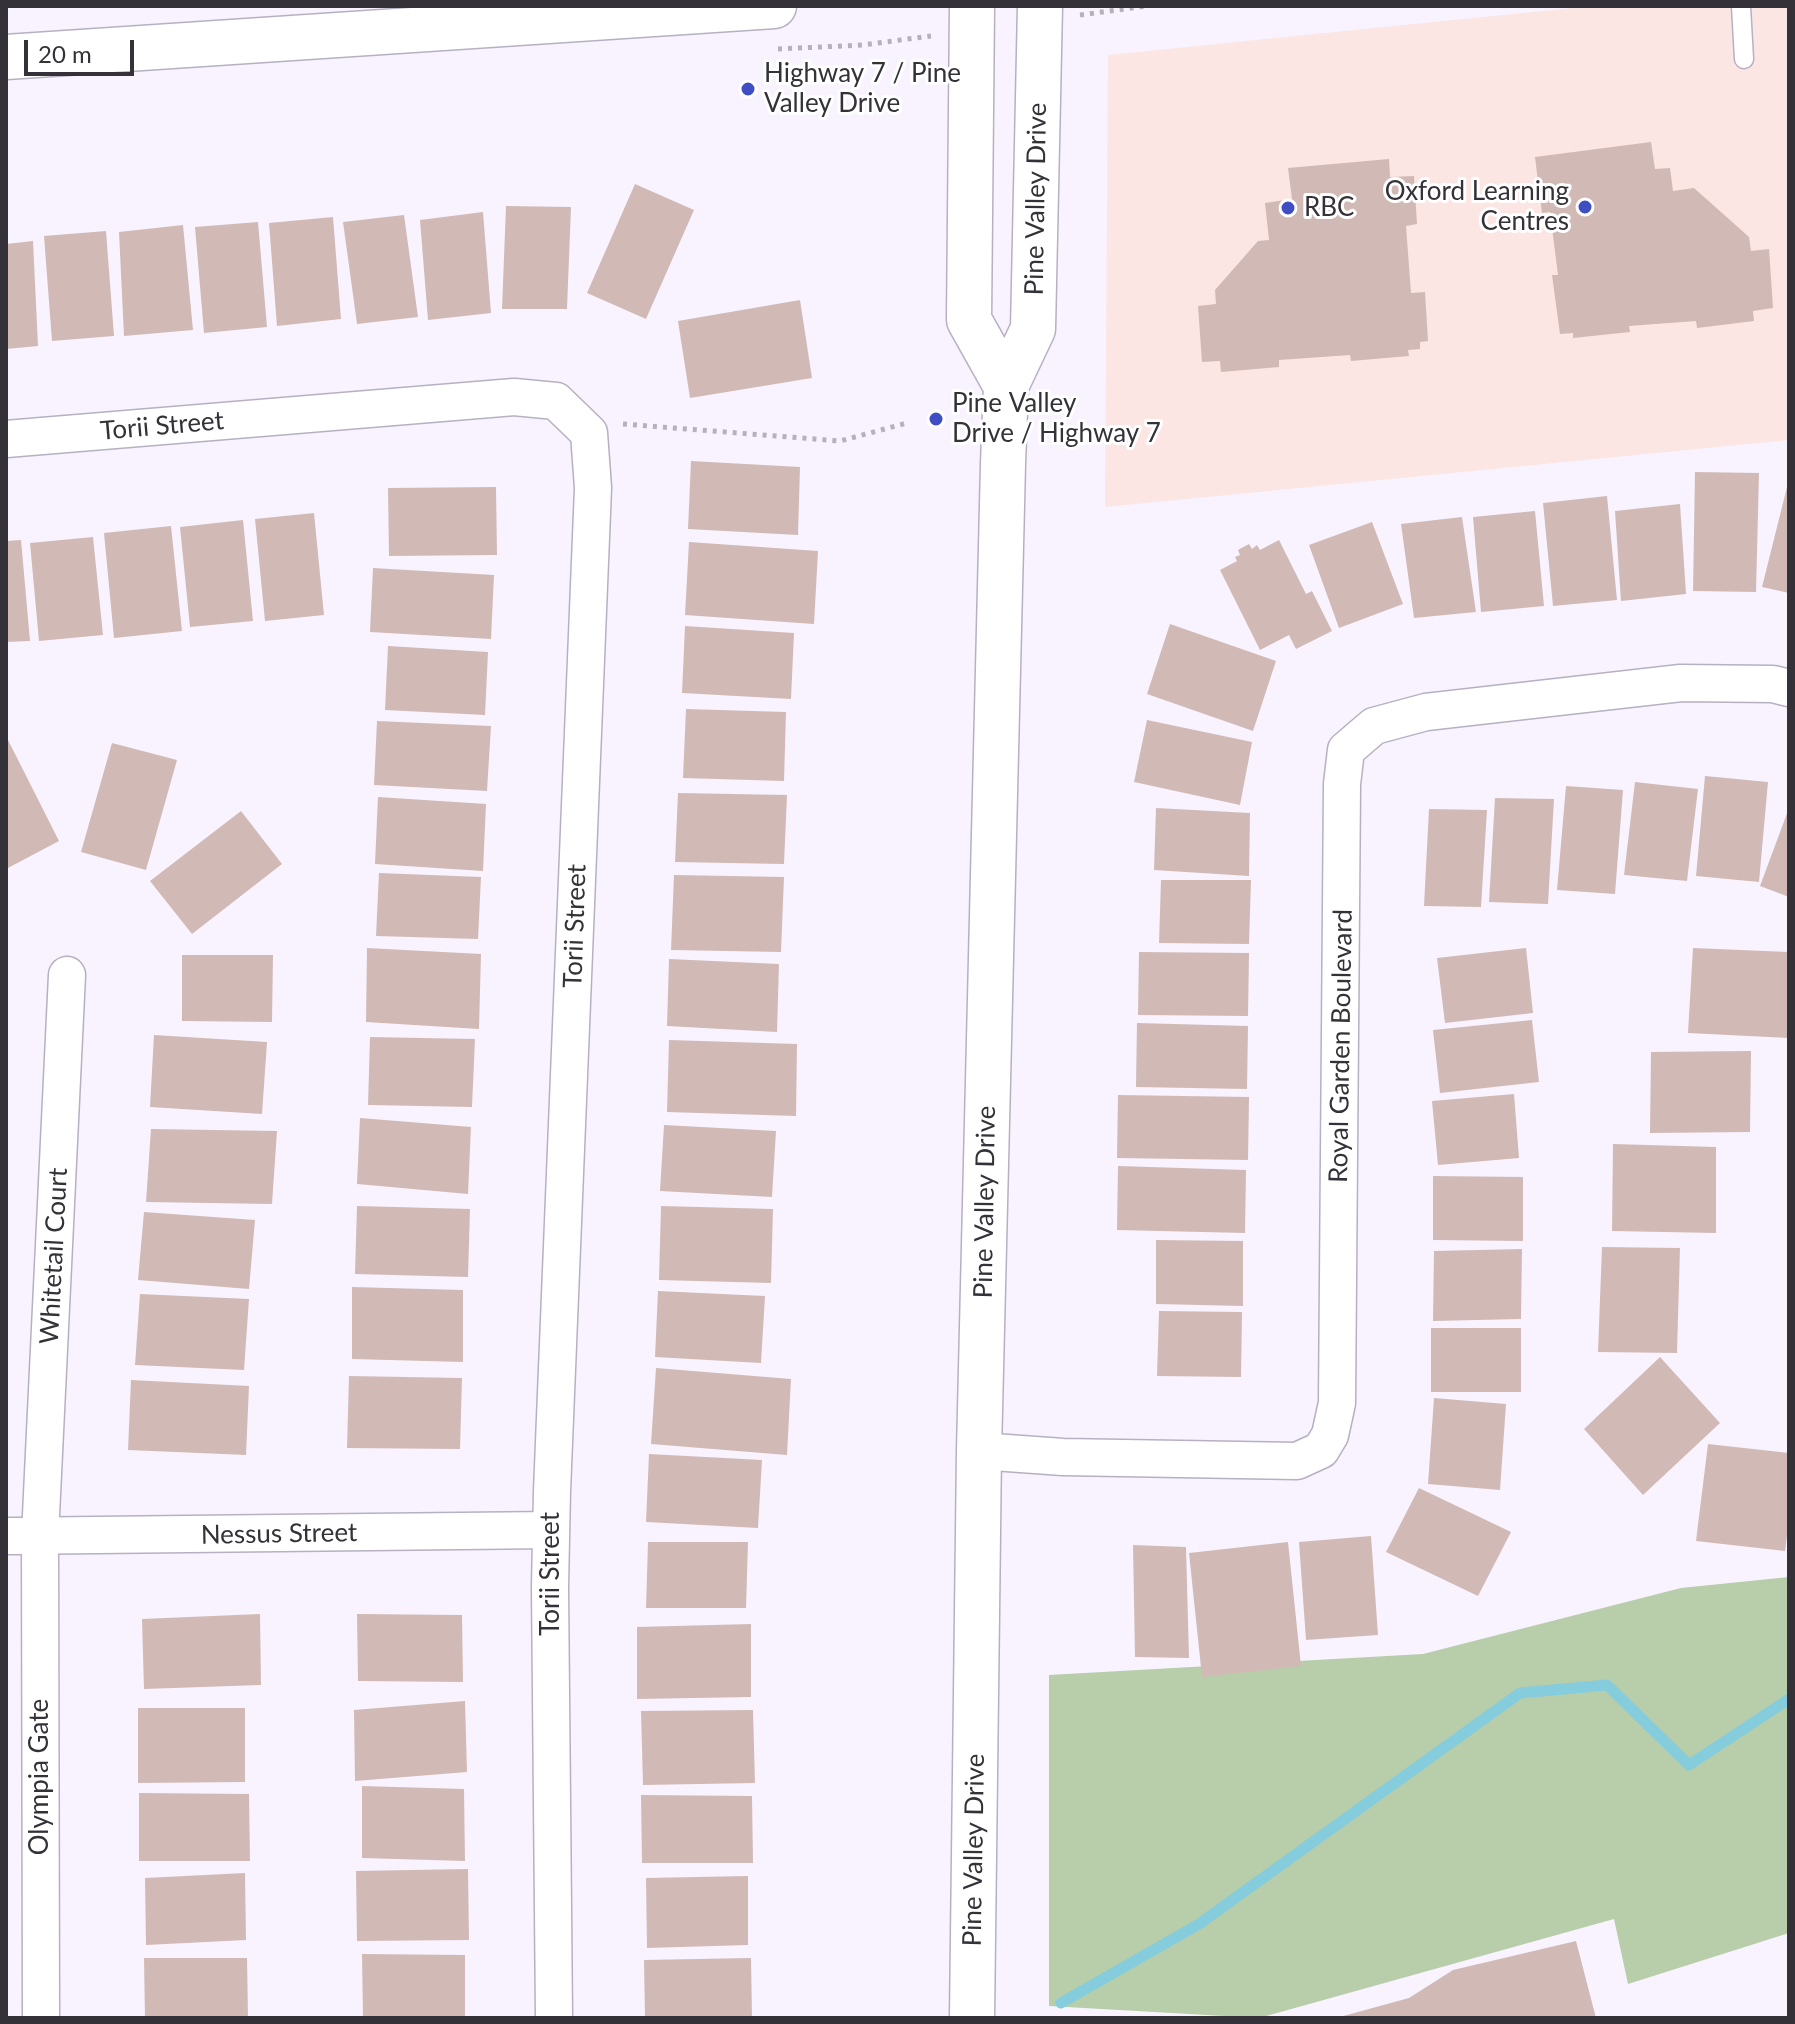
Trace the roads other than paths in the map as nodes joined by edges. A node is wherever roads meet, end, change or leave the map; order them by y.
1 (774, 6) edge
2 (972, 6) edge
3 (1040, 6) edge
4 (1741, 6) edge
5 (6, 57) edge
6 (1744, 59) dead end
7 (1006, 386) junction
8 (6, 439) edge
9 (1789, 688) edge
10 (67, 975) dead end
11 (979, 1451) junction
12 (551, 1530) junction
13 (23, 1536) edge
14 (41, 2018) edge
15 (554, 2018) edge
16 (972, 2018) edge

1 - 5 main road
2 - 7 main road
3 - 7 main road, Pine Valley Drive
4 - 6 lane
7 - 11 main road, Pine Valley Drive
8 - 12 street, Torii Street
9 - 11 street, Royal Garden Boulevard
10 - 13 street, Whitetail Court
11 - 16 main road, Pine Valley Drive
12 - 13 street, Nessus Street
12 - 15 street, Torii Street
13 - 14 street, Olympia Gate

